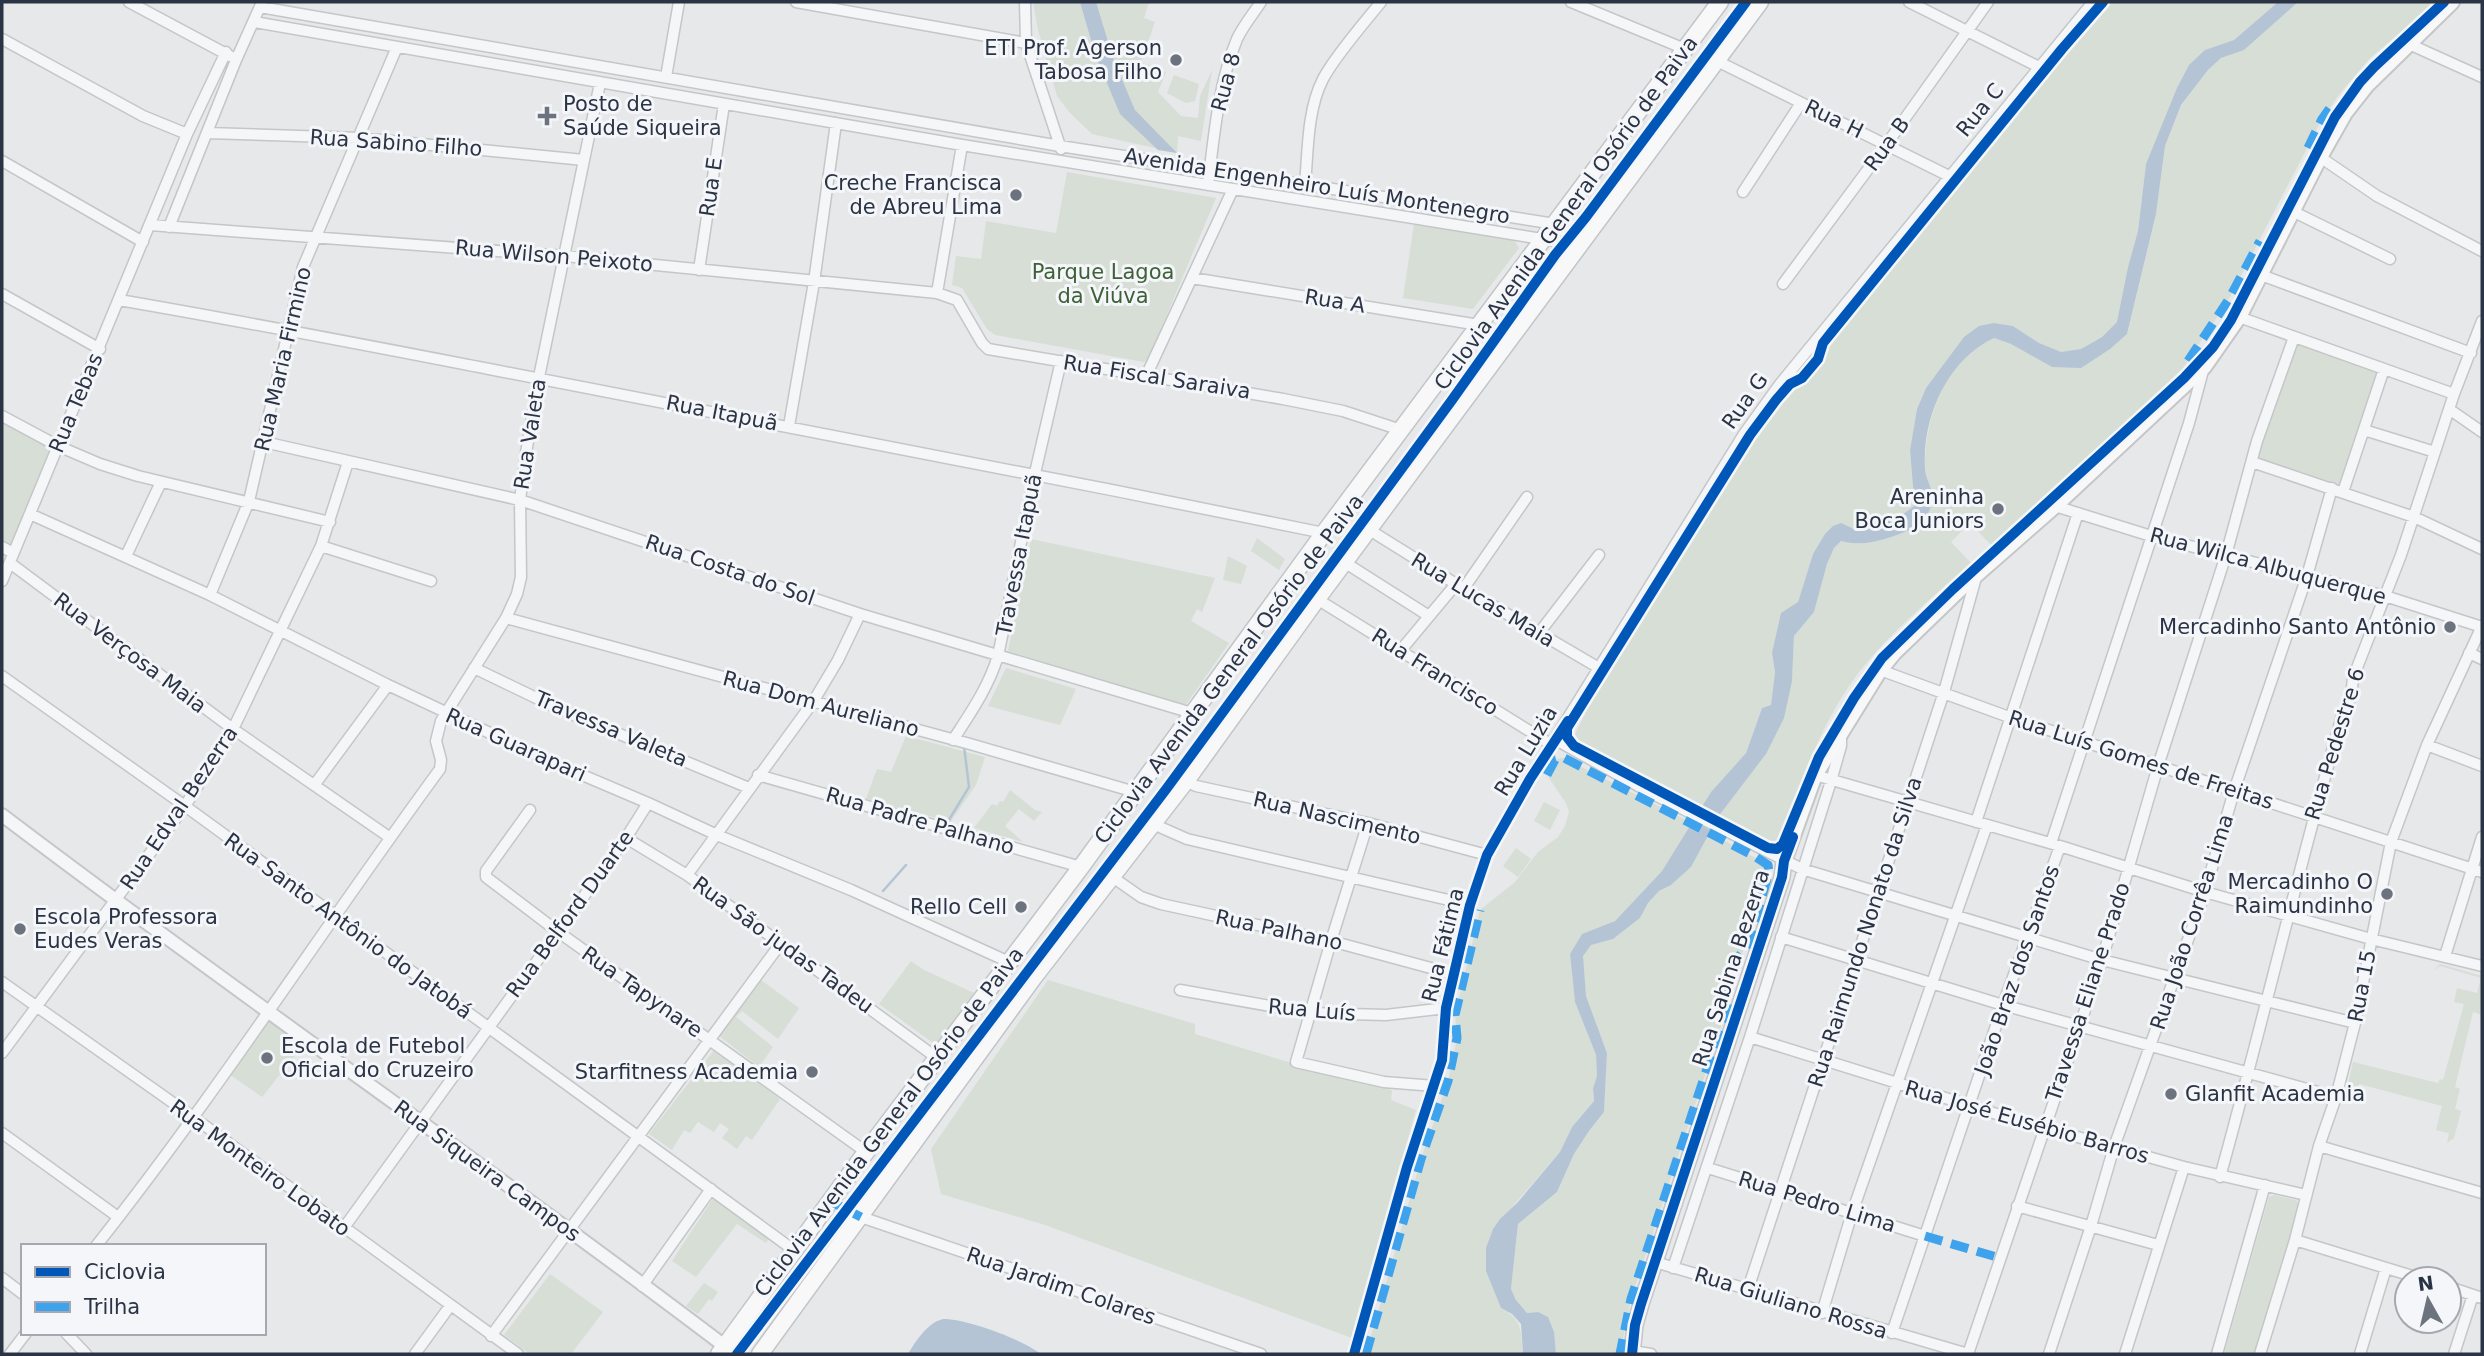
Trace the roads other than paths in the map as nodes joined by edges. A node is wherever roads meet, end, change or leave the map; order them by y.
1 (679, 2) edge
2 (796, 2) edge
3 (1024, 2) edge
4 (1261, 2) edge
5 (1381, 2) edge
6 (1571, 2) edge
7 (1720, 2) edge
8 (1760, 2) edge
9 (1909, 2) edge
10 (1989, 2) edge
11 (2094, 2) edge
12 (2452, 2) edge
13 (134, 3) edge
14 (261, 4) edge
15 (254, 22) junction
16 (1967, 31) junction
17 (2, 39) edge
18 (1026, 43) junction
19 (2409, 44) junction
20 (487, 46) junction
21 (397, 47) junction
22 (1685, 49) junction
23 (226, 52) junction
24 (236, 61) junction
25 (1717, 61) junction
26 (484, 63) junction
27 (2039, 67) junction
28 (2482, 75) edge
29 (666, 77) junction
30 (600, 83) junction
31 (1801, 103) junction
32 (724, 104) junction
33 (816, 104) junction
34 (813, 119) junction
35 (836, 123) junction
36 (207, 133) junction
37 (187, 134) junction
38 (359, 138) junction
39 (962, 145) junction
40 (1886, 145) junction
41 (1060, 146) junction
42 (2320, 157) junction
43 (2, 160) edge
44 (584, 160) junction
45 (1065, 162) junction
46 (1210, 169) junction
47 (1951, 177) junction
48 (1208, 185) junction
49 (1305, 185) junction
50 (1233, 189) junction
51 (1744, 192) dead end
52 (2292, 211) junction
53 (1555, 224) junction
54 (150, 225) junction
55 (169, 227) junction
56 (316, 237) junction
57 (1544, 238) junction
58 (142, 242) junction
59 (1579, 245) junction
60 (2482, 251) edge
61 (565, 256) junction
62 (2390, 259) dead end
63 (699, 270) junction
64 (2261, 275) junction
65 (1192, 278) junction
66 (814, 282) junction
67 (1783, 284) dead end
68 (937, 293) junction
69 (2, 294) edge
70 (119, 300) junction
71 (2239, 317) junction
72 (2482, 321) edge
73 (1479, 325) junction
74 (288, 329) junction
75 (2294, 337) junction
76 (100, 349) junction
77 (2471, 353) junction
78 (1061, 361) junction
79 (2204, 367) junction
80 (2384, 369) junction
81 (1147, 374) junction
82 (539, 377) junction
83 (2454, 394) junction
84 (2449, 409) junction
85 (2, 416) edge
86 (789, 426) junction
87 (1401, 430) junction
88 (2364, 430) junction
89 (2482, 432) edge
90 (264, 442) junction
91 (58, 446) junction
92 (2435, 452) junction
93 (348, 462) junction
94 (2252, 462) junction
95 (1035, 473) junction
96 (161, 482) junction
97 (2332, 488) junction
98 (2343, 492) junction
99 (1527, 497) dead end
100 (520, 500) junction
101 (249, 501) junction
102 (2055, 506) junction
103 (2078, 513) junction
104 (30, 514) junction
105 (2414, 517) junction
106 (330, 522) junction
107 (1368, 529) junction
108 (1324, 533) junction
109 (2151, 536) junction
110 (321, 546) junction
111 (2, 547) edge
112 (2482, 549) edge
113 (1599, 555) dead end
114 (2226, 555) junction
115 (126, 556) junction
116 (12, 558) junction
117 (1344, 562) junction
118 (1978, 574) junction
119 (2307, 576) junction
120 (2, 581) edge
121 (431, 581) dead end
122 (1460, 586) junction
123 (210, 596) junction
124 (2385, 596) junction
125 (1317, 599) junction
126 (860, 614) junction
127 (1429, 616) junction
128 (506, 618) junction
129 (2482, 626) edge
130 (281, 630) junction
131 (1539, 633) junction
132 (1401, 650) junction
133 (2469, 653) junction
134 (998, 656) junction
135 (2482, 659) edge
136 (474, 668) junction
137 (1599, 668) junction
138 (1880, 670) junction
139 (2, 676) edge
140 (388, 685) junction
141 (1944, 692) junction
142 (813, 702) junction
143 (445, 712) junction
144 (1192, 713) junction
145 (2009, 717) junction
146 (233, 729) junction
147 (1842, 731) junction
148 (953, 740) junction
149 (2083, 741) junction
150 (1554, 743) junction
151 (2427, 745) junction
152 (2158, 766) junction
153 (2482, 766) edge
154 (758, 775) junction
155 (1815, 775) junction
156 (1185, 781) junction
157 (1831, 781) junction
158 (315, 784) junction
159 (749, 788) junction
160 (2234, 791) junction
161 (1135, 792) junction
162 (1908, 802) junction
163 (648, 803) junction
164 (185, 806) junction
165 (530, 810) dead end
166 (2, 815) edge
167 (2313, 816) junction
168 (1368, 823) junction
169 (1982, 823) junction
170 (1153, 824) junction
171 (717, 835) junction
172 (389, 837) junction
173 (2482, 837) edge
174 (626, 838) junction
175 (2391, 842) junction
176 (2055, 845) junction
177 (1488, 855) junction
178 (1784, 861) junction
179 (1081, 867) junction
180 (1802, 869) junction
181 (2129, 869) junction
182 (2477, 871) edge
183 (687, 875) junction
184 (1111, 876) junction
185 (1352, 876) junction
186 (1877, 892) junction
187 (2205, 892) junction
188 (116, 902) junction
189 (1471, 905) junction
190 (1954, 914) junction
191 (2287, 915) junction
192 (336, 916) junction
193 (557, 931) junction
194 (1781, 937) junction
195 (2027, 939) junction
196 (2371, 939) junction
197 (1331, 941) junction
198 (782, 943) junction
199 (2445, 956) junction
200 (1856, 959) junction
201 (2102, 960) junction
202 (1009, 962) junction
203 (2482, 966) edge
204 (1453, 974) junction
205 (2175, 978) junction
206 (2, 982) edge
207 (1933, 983) junction
208 (1180, 990) dead end
209 (2267, 1002) junction
210 (2003, 1005) junction
211 (36, 1007) junction
212 (1446, 1008) junction
213 (268, 1013) junction
214 (1310, 1013) junction
215 (2355, 1023) junction
216 (2079, 1027) junction
217 (486, 1028) junction
218 (1750, 1037) junction
219 (710, 1040) junction
220 (2151, 1048) junction
221 (2, 1053) edge
222 (937, 1058) junction
223 (1825, 1059) junction
224 (2249, 1074) junction
225 (1896, 1084) junction
226 (1435, 1086) junction
227 (2336, 1097) junction
228 (1970, 1107) junction
229 (193, 1117) junction
230 (420, 1121) junction
231 (2044, 1127) junction
232 (2, 1133) edge
233 (638, 1136) junction
234 (2319, 1146) junction
235 (2115, 1147) junction
236 (866, 1152) junction
237 (2184, 1167) junction
238 (1707, 1168) junction
239 (2220, 1177) junction
240 (2265, 1185) junction
241 (711, 1189) junction
242 (1780, 1190) junction
243 (2482, 1193) edge
244 (2306, 1195) junction
245 (2017, 1206) junction
246 (1852, 1213) junction
247 (118, 1217) junction
248 (861, 1217) junction
249 (2091, 1226) junction
250 (343, 1228) junction
251 (569, 1232) junction
252 (1926, 1236) junction
253 (2295, 1240) junction
254 (98, 1244) edge
255 (2158, 1245) junction
256 (795, 1251) junction
257 (1655, 1262) junction
258 (1674, 1268) junction
259 (2386, 1268) junction
260 (2393, 1270) edge
261 (2, 1278) edge
262 (642, 1286) junction
263 (1748, 1289) junction
264 (21, 1292) edge
265 (2478, 1296) edge
266 (450, 1306) junction
267 (1822, 1312) junction
268 (1892, 1334) junction
269 (24, 1335) edge
270 (68, 1335) edge
271 (491, 1336) junction
272 (726, 1352) edge
273 (1632, 1353) edge
274 (10, 1354) edge
275 (86, 1354) edge
276 (415, 1354) edge
277 (518, 1354) edge
278 (760, 1354) edge
279 (1261, 1354) edge
280 (1354, 1354) edge
281 (1651, 1354) edge
282 (1968, 1354) edge
283 (2049, 1354) edge
284 (2125, 1354) edge
285 (2217, 1354) edge
286 (2260, 1354) edge
287 (2360, 1354) edge
288 (2454, 1354) edge

1 - 29 street
2 - 18 street
3 - 18 street
4 - 46 street, Rua 8
5 - 49 street
6 - 22 street
7 - 22 main road
8 - 25 main road
9 - 16 street
10 - 16 street, Rua B
11 - 27 street, Rua C
12 - 19 main road, Rua Sabina Bezerra
13 - 23 street
14 - 15 street
14 - 20 street, Avenida Engenheiro Luís Montenegro
15 - 21 street, Avenida Engenheiro Luís Montenegro
15 - 24 street
16 - 27 street
16 - 40 street, Rua B
17 - 37 street
18 - 41 street
19 - 28 street
19 - 42 main road, Rua Sabina Bezerra
20 - 26 street
20 - 29 street, Avenida Engenheiro Luís Montenegro
21 - 26 street, Avenida Engenheiro Luís Montenegro
21 - 38 street, Rua Maria Firmino
22 - 53 main road
23 - 24 street
23 - 37 street, Rua Tebas
24 - 36 street
25 - 31 street, Rua H
25 - 59 main road
26 - 30 street, Avenida Engenheiro Luís Montenegro
27 - 47 street, Rua C
29 - 33 street, Avenida Engenheiro Luís Montenegro
30 - 32 street, Avenida Engenheiro Luís Montenegro
30 - 44 street, Rua Valeta
31 - 40 street, Rua H
31 - 51 street
32 - 34 street, Avenida Engenheiro Luís Montenegro
32 - 63 street, Rua E
33 - 34 street
33 - 41 street, Avenida Engenheiro Luís Montenegro
34 - 35 street, Avenida Engenheiro Luís Montenegro
35 - 39 street, Avenida Engenheiro Luís Montenegro
35 - 66 street
36 - 38 street, Rua Sabino Filho
36 - 55 street
37 - 54 street, Rua Tebas
38 - 44 street, Rua Sabino Filho
38 - 56 street, Rua Maria Firmino
39 - 45 street, Avenida Engenheiro Luís Montenegro
39 - 68 street
40 - 47 street, Rua H
40 - 67 street, Rua B
41 - 45 street
41 - 46 street, Avenida Engenheiro Luís Montenegro
42 - 52 main road, Rua Sabina Bezerra
42 - 60 street
43 - 58 street
44 - 61 street, Rua Valeta
45 - 48 street, Avenida Engenheiro Luís Montenegro
46 - 48 street, Rua 8
46 - 49 street, Avenida Engenheiro Luís Montenegro
47 - 137 street, Rua G
48 - 50 street, Avenida Engenheiro Luís Montenegro
49 - 53 street, Avenida Engenheiro Luís Montenegro
50 - 57 street, Avenida Engenheiro Luís Montenegro
50 - 65 street
52 - 62 street
52 - 64 main road, Rua Sabina Bezerra
53 - 57 main road
53 - 59 street
54 - 55 street
54 - 58 street, Rua Tebas
55 - 56 street, Rua Wilson Peixoto
56 - 61 street, Rua Wilson Peixoto
56 - 74 street, Rua Maria Firmino
57 - 59 street, Avenida Engenheiro Luís Montenegro
57 - 73 main road
58 - 70 street, Rua Tebas
59 - 107 main road
61 - 63 street, Rua Wilson Peixoto
61 - 82 street, Rua Valeta
63 - 66 street, Rua Wilson Peixoto
64 - 71 main road, Rua Sabina Bezerra
64 - 77 street
65 - 73 street, Rua A
65 - 81 street
66 - 68 street, Rua Wilson Peixoto
66 - 86 street
68 - 78 street, Rua Fiscal Saraiva
69 - 76 street
70 - 74 street, Rua Itapuã
70 - 76 street, Rua Tebas
71 - 75 street
71 - 79 main road, Rua Sabina Bezerra
72 - 77 street, Rua Pedestre 6
73 - 87 main road
74 - 82 street, Rua Itapuã
74 - 90 street, Rua Maria Firmino
75 - 80 street
75 - 94 street, Travessa Eliane Prado
76 - 91 street, Rua Tebas
77 - 83 street, Rua Pedestre 6
78 - 81 street, Rua Fiscal Saraiva
78 - 95 street, Travessa Itapuã
79 - 102 main road, Rua Sabina Bezerra
79 - 109 street, João Braz dos Santos
80 - 83 street
80 - 88 street
81 - 87 street, Rua Fiscal Saraiva
82 - 86 street, Rua Itapuã
82 - 100 street, Rua Valeta
83 - 84 street, Rua Pedestre 6
84 - 89 street
84 - 92 street, Rua Pedestre 6
85 - 91 street
86 - 95 street, Rua Itapuã
87 - 108 main road
88 - 92 street
88 - 98 street
90 - 93 street, Rua Costa do Sol
90 - 101 street, Rua Maria Firmino
91 - 96 street
91 - 104 street, Rua Tebas
92 - 105 street, Rua Pedestre 6
93 - 100 street, Rua Costa do Sol
93 - 106 street, Rua Edval Bezerra
94 - 97 street
94 - 114 street, Travessa Eliane Prado
95 - 108 street, Rua Itapuã
95 - 134 street, Travessa Itapuã
96 - 101 street
96 - 115 street
97 - 98 street
97 - 119 street, Rua João Corrêa Lima
98 - 105 street
99 - 122 street
100 - 126 street, Rua Costa do Sol
100 - 128 street, Rua Valeta
101 - 106 street
101 - 123 street, Rua Maria Firmino
102 - 103 street, Rua Wilca Albuquerque
102 - 118 main road, Rua Sabina Bezerra
103 - 109 street, Rua Wilca Albuquerque
103 - 145 street
104 - 115 street, Rua Guarapari
104 - 116 street, Rua Tebas
105 - 112 street
105 - 124 street, Rua Pedestre 6
106 - 110 street, Rua Edval Bezerra
107 - 117 main road
107 - 122 street, Rua Lucas Maia
108 - 144 main road
109 - 114 street, Rua Wilca Albuquerque
109 - 149 street, João Braz dos Santos
110 - 121 street
110 - 130 street, Rua Edval Bezerra
111 - 116 street, Rua Verçosa Maia
113 - 131 street
114 - 119 street, Rua Wilca Albuquerque
114 - 152 street, Travessa Eliane Prado
115 - 123 street, Rua Guarapari
116 - 120 street, Rua Tebas
116 - 146 street, Rua Verçosa Maia
117 - 125 main road
117 - 127 street
118 - 138 main road, Rua Sabina Bezerra
118 - 141 street, Rua Raimundo Nonato da Silva
119 - 124 street, Rua Wilca Albuquerque
119 - 160 street, Rua João Corrêa Lima
122 - 127 street
122 - 131 street, Rua Lucas Maia
123 - 130 street, Rua Guarapari
124 - 129 street, Rua Wilca Albuquerque
124 - 167 street, Rua Pedestre 6
125 - 132 street, Rua Francisco
125 - 156 main road
126 - 134 street, Rua Costa do Sol
126 - 142 street
127 - 132 street
128 - 136 street, Rua Valeta
128 - 142 street, Rua Dom Aureliano
129 - 133 street, Rua 15
130 - 140 street, Rua Guarapari
130 - 146 street, Rua Edval Bezerra
131 - 137 street, Rua Lucas Maia
132 - 150 street, Rua Francisco
133 - 135 street
133 - 151 street, Rua 15
134 - 144 street, Rua Costa do Sol
134 - 148 street, Travessa Itapuã
136 - 143 street, Rua Valeta
136 - 159 street, Travessa Valeta
137 - 150 street, Rua Luzia
138 - 141 street, Rua Luís Gomes de Freitas
138 - 147 main road, Rua Sabina Bezerra
139 - 164 street, Rua Santo Antônio do Jatobá
140 - 143 street, Rua Guarapari
140 - 158 street
141 - 145 street, Rua Luís Gomes de Freitas
141 - 162 street, Rua Raimundo Nonato da Silva
142 - 148 street, Rua Dom Aureliano
142 - 154 street
143 - 163 street, Rua Guarapari
143 - 172 street, Rua Valeta
144 - 161 main road
145 - 149 street, Rua Luís Gomes de Freitas
145 - 169 street
146 - 158 street, Rua Verçosa Maia
146 - 164 street, Rua Edval Bezerra
147 - 155 main road, Rua Sabina Bezerra
147 - 157 street
148 - 161 street, Rua Dom Aureliano
149 - 152 street, Rua Luís Gomes de Freitas
149 - 176 street, João Braz dos Santos
150 - 177 street, Rua Luzia
150 - 178 street, Rua Francisco
151 - 153 street
151 - 175 street, Rua 15
152 - 160 street, Rua Luís Gomes de Freitas
152 - 181 street, Travessa Eliane Prado
154 - 159 street
154 - 179 street, Rua Padre Palhano
155 - 157 street
155 - 178 main road, Rua Sabina Bezerra
156 - 168 street, Rua Nascimento
156 - 170 main road
157 - 162 street
157 - 180 street
158 - 172 street, Rua Verçosa Maia
159 - 171 street
160 - 167 street, Rua Luís Gomes de Freitas
160 - 187 street, Rua João Corrêa Lima
161 - 179 main road
162 - 169 street
162 - 186 street, Rua Raimundo Nonato da Silva
163 - 171 street, Rua Guarapari
163 - 174 street, Rua Belford Duarte
164 - 188 street, Rua Edval Bezerra
164 - 192 street, Rua Santo Antônio do Jatobá
165 - 193 street, Rua Tapynare
166 - 188 street, Rua Siqueira Campos
167 - 175 street, Rua Luís Gomes de Freitas
167 - 191 street, Rua Pedestre 6
168 - 177 street, Rua Nascimento
168 - 185 street
169 - 176 street
169 - 190 street
170 - 184 main road
170 - 185 street, Rua Fátima
171 - 183 street
171 - 202 street, Rua Guarapari
172 - 192 street
173 - 182 street
174 - 183 street, Rua São judas Tadeu
174 - 193 street, Rua Belford Duarte
175 - 182 street, Rua Luís Gomes de Freitas
175 - 196 street, Rua 15
176 - 181 street
176 - 195 street, João Braz dos Santos
177 - 189 street, Rua Fátima
178 - 180 street, Rua Francisco
178 - 257 main road, Rua Sabina Bezerra
179 - 202 main road
180 - 186 street
180 - 194 street
181 - 187 street
181 - 201 street, Travessa Eliane Prado
182 - 199 street
183 - 198 street, Rua São judas Tadeu
184 - 197 street, Rua Palhano
184 - 248 main road
185 - 189 street, Rua Fátima
185 - 197 street
186 - 190 street
186 - 200 street, Rua Raimundo Nonato da Silva
187 - 191 street
187 - 205 street, Rua João Corrêa Lima
188 - 211 street, Rua Edval Bezerra
188 - 213 street, Rua Siqueira Campos
189 - 204 street, Rua Fátima
190 - 195 street
190 - 207 street
191 - 196 street
191 - 209 street, Rua Pedestre 6
192 - 213 street
192 - 217 street, Rua Santo Antônio do Jatobá
193 - 217 street, Rua Belford Duarte
193 - 219 street, Rua Tapynare
194 - 200 street
194 - 218 street
195 - 201 street
195 - 210 street, João Braz dos Santos
196 - 199 street
196 - 215 street, Rua 15
197 - 204 street, Rua Palhano
197 - 214 street
198 - 219 street
198 - 222 street, Rua São judas Tadeu
199 - 203 street
200 - 207 street
200 - 223 street, Rua Raimundo Nonato da Silva
201 - 205 street
201 - 216 street, Travessa Eliane Prado
202 - 222 main road
204 - 212 street, Rua Fátima
205 - 209 street
205 - 220 street, Rua João Corrêa Lima
206 - 211 street, Rua Monteiro Lobato
207 - 210 street
207 - 225 street
208 - 214 street, Rua Luís
209 - 215 street
209 - 224 street, Rua Pedestre 6
210 - 216 street
210 - 228 street, João Braz dos Santos
211 - 221 street, Rua Edval Bezerra
211 - 229 street, Rua Monteiro Lobato
212 - 214 street, Rua Luís
212 - 226 street, Rua Fátima
213 - 229 street
213 - 230 street, Rua Siqueira Campos
214 - 226 street
215 - 227 street, Rua 15
216 - 220 street
216 - 231 street, Travessa Eliane Prado
217 - 230 street, Rua Belford Duarte
217 - 233 street, Rua Santo Antônio do Jatobá
218 - 223 street, Rua José Eusébio Barros
218 - 238 street
219 - 233 street
219 - 236 street, Rua Tapynare
220 - 224 street
220 - 235 street, Rua João Corrêa Lima
222 - 236 main road
223 - 225 street, Rua José Eusébio Barros
223 - 242 street, Rua Raimundo Nonato da Silva
224 - 227 street
224 - 239 street, Rua Pedestre 6
225 - 228 street, Rua José Eusébio Barros
225 - 246 street
226 - 280 street, Rua Fátima
227 - 234 street, Rua 15
228 - 231 street, Rua José Eusébio Barros
228 - 252 street, João Braz dos Santos
229 - 247 street
229 - 250 street, Rua Monteiro Lobato
230 - 250 street, Rua Belford Duarte
230 - 251 street, Rua Siqueira Campos
231 - 235 street, Rua José Eusébio Barros
231 - 245 street, Travessa Eliane Prado
232 - 247 street
233 - 241 street, Rua Santo Antônio do Jatobá
233 - 251 street
234 - 243 street
234 - 244 street, Rua 15
235 - 237 street, Rua José Eusébio Barros
235 - 249 street, Rua João Corrêa Lima
236 - 256 main road
237 - 239 street, Rua José Eusébio Barros
237 - 255 street
238 - 242 street, Rua Pedro Lima
238 - 258 street
239 - 240 street, Rua José Eusébio Barros
240 - 244 street, Rua José Eusébio Barros
240 - 285 street
241 - 256 street, Rua Santo Antônio do Jatobá
241 - 262 street
242 - 246 street, Rua Pedro Lima
242 - 263 street, Rua Raimundo Nonato da Silva
244 - 253 street, Rua 15
245 - 249 street
245 - 282 street, Travessa Eliane Prado
246 - 252 street, Rua Pedro Lima
246 - 267 street
247 - 254 street
248 - 278 main road
248 - 279 street, Rua Jardim Colares
249 - 255 street
249 - 283 street, Rua João Corrêa Lima
250 - 266 street, Rua Monteiro Lobato
251 - 262 street, Rua Siqueira Campos
251 - 271 street
252 - 268 street, João Braz dos Santos
253 - 259 street
253 - 286 street, Rua 15
255 - 284 street
256 - 272 main road
257 - 258 street, Rua Giuliano Rossa
257 - 273 main road, Rua Sabina Bezerra
258 - 263 street, Rua Giuliano Rossa
259 - 260 street
259 - 287 street
261 - 264 street
262 - 272 street, Rua Siqueira Campos
263 - 267 street, Rua Giuliano Rossa
265 - 288 street
266 - 271 street, Rua Monteiro Lobato
266 - 276 street
267 - 268 street, Rua Giuliano Rossa
268 - 282 street, Rua Giuliano Rossa
269 - 274 street
270 - 275 street
271 - 277 street, Rua Monteiro Lobato
273 - 281 street

